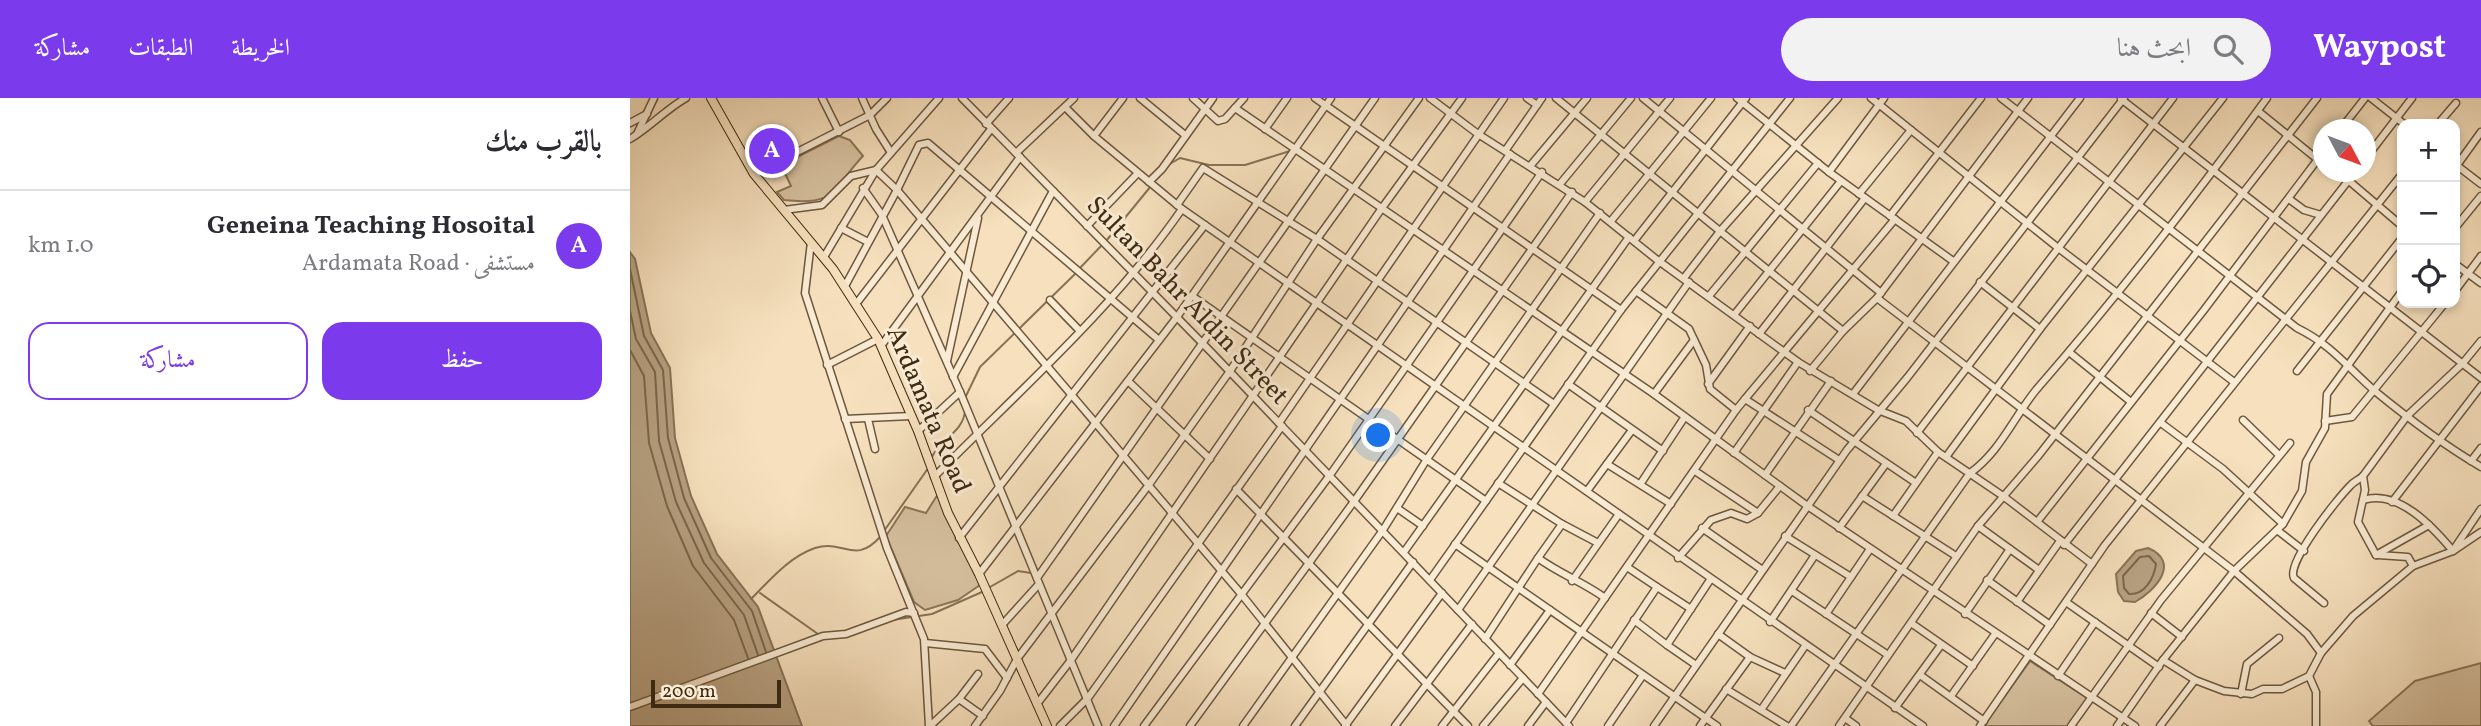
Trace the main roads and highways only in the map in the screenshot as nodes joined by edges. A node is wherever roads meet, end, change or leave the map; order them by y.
1 (711, 98) edge
2 (1047, 726) edge

1 - 2 main road, Ardamata Road

